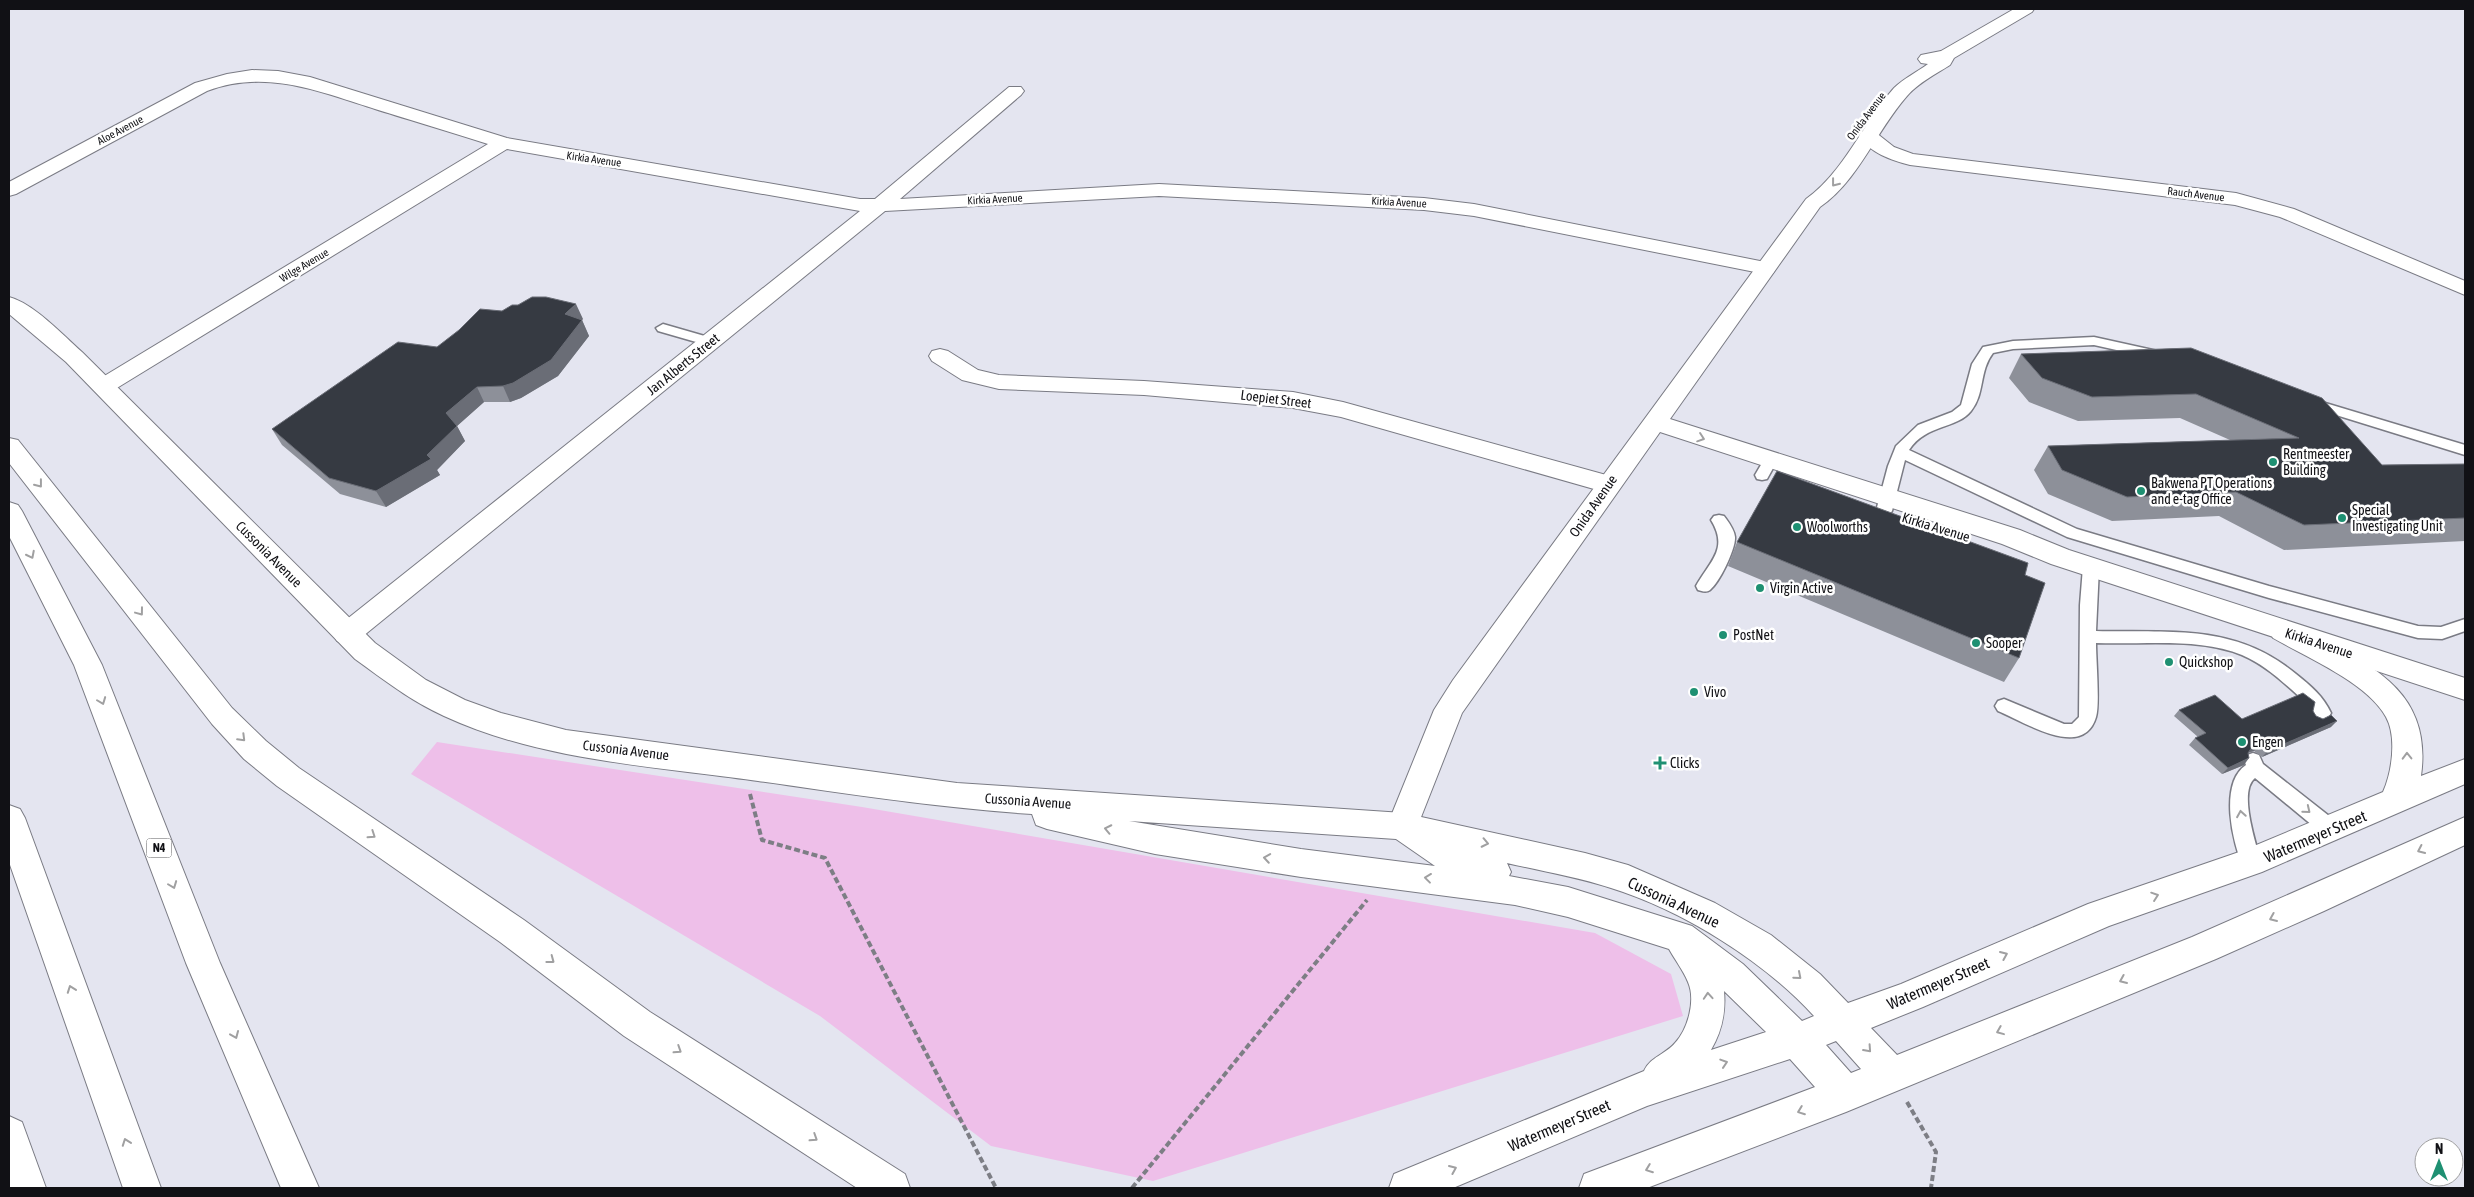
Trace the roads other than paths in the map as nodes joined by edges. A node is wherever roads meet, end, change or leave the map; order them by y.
1 (2026, 9) edge
2 (1946, 55) junction
3 (234, 76) joint
4 (1015, 91) dead end
5 (1868, 136) junction
6 (504, 143) junction
7 (1910, 159) junction
8 (1852, 160) junction
9 (9, 190) edge
10 (1813, 203) junction
11 (879, 206) junction
12 (1765, 268) junction
13 (2465, 289) edge
14 (9, 304) edge
15 (664, 328) dead end
16 (710, 342) junction
17 (940, 356) dead end
18 (2171, 360) edge
19 (104, 386) junction
20 (2299, 399) edge
21 (1649, 430) junction
22 (9, 446) edge
23 (2465, 450) edge
24 (1900, 452) junction
25 (1608, 484) junction
26 (1887, 505) junction
27 (9, 511) edge
28 (1720, 520) dead end
29 (2091, 567) junction
30 (1704, 586) dead end
31 (2465, 625) edge
32 (2284, 632) junction
33 (347, 634) junction
34 (2089, 637) junction
35 (2465, 689) edge
36 (2004, 706) dead end
37 (2318, 716) edge
38 (2465, 771) edge
39 (957, 796) junction
40 (2394, 803) junction
41 (9, 818) edge
42 (1403, 826) junction
43 (2331, 829) junction
44 (2465, 830) edge
45 (2251, 862) junction
46 (1680, 937) junction
47 (1844, 1022) junction
48 (1796, 1040) junction
49 (1891, 1076) junction
50 (1644, 1089) junction
51 (1846, 1094) junction
52 (9, 1134) edge
53 (27, 1188) edge
54 (142, 1188) edge
55 (300, 1188) edge
56 (891, 1188) edge
57 (1408, 1188) edge
58 (1598, 1188) edge

1 - 2 main road, Onida Avenue
2 - 5 main road, Onida Avenue
2 - 10 main road, Onida Avenue
3 - 6 main road, Kirkia Avenue
3 - 9 main road, Aloe Avenue
4 - 11 main road, Jan Alberts Street
5 - 7 main road, Rauch Avenue
5 - 8 main road, Onida Avenue
6 - 11 main road, Kirkia Avenue
6 - 19 main road, Wilge Avenue
7 - 8 main road, Rauch Avenue
7 - 13 main road, Rauch Avenue
8 -> 10 main road, Onida Avenue
10 - 12 main road, Onida Avenue
11 - 12 main road, Kirkia Avenue
11 - 16 main road, Jan Alberts Street
12 - 21 main road, Onida Avenue
14 - 19 main road, Cussonia Avenue
15 - 16 lane
16 - 33 main road, Jan Alberts Street
17 - 25 main road, Loepiet Street
18 - 24 lane
19 - 33 main road, Cussonia Avenue
20 - 23 lane
21 - 25 main road, Onida Avenue
21 - 26 main road, Kirkia Avenue
22 -> 56 main road
24 - 26 lane
24 - 31 lane
25 - 42 main road, Onida Avenue
26 - 29 main road, Kirkia Avenue
27 -> 55 main road, N4
28 - 30 lane
29 - 32 main road, Kirkia Avenue
29 - 34 lane
32 - 35 main road, Kirkia Avenue
40 -> 32 main road
33 - 39 main road, Cussonia Avenue
34 - 36 lane
34 - 37 lane
38 - 40 main road, Watermeyer Street
39 - 42 main road, Cussonia Avenue
46 -> 39 main road
40 - 43 main road, Watermeyer Street
54 -> 41 main road
42 - 46 main road, Cussonia Avenue
42 -> 47 main road, Cussonia Avenue
43 - 45 main road, Watermeyer Street
45 -> 43 lane
44 -> 49 main road
47 -> 45 main road, Watermeyer Street
46 - 48 main road, Cussonia Avenue
50 -> 46 main road
47 - 48 main road, Watermeyer Street
47 -> 49 main road, Cussonia Avenue
50 -> 48 main road, Watermeyer Street
48 - 51 main road, Cussonia Avenue
49 - 51 main road
57 -> 50 main road, Watermeyer Street
51 -> 58 main road
52 - 53 main road

